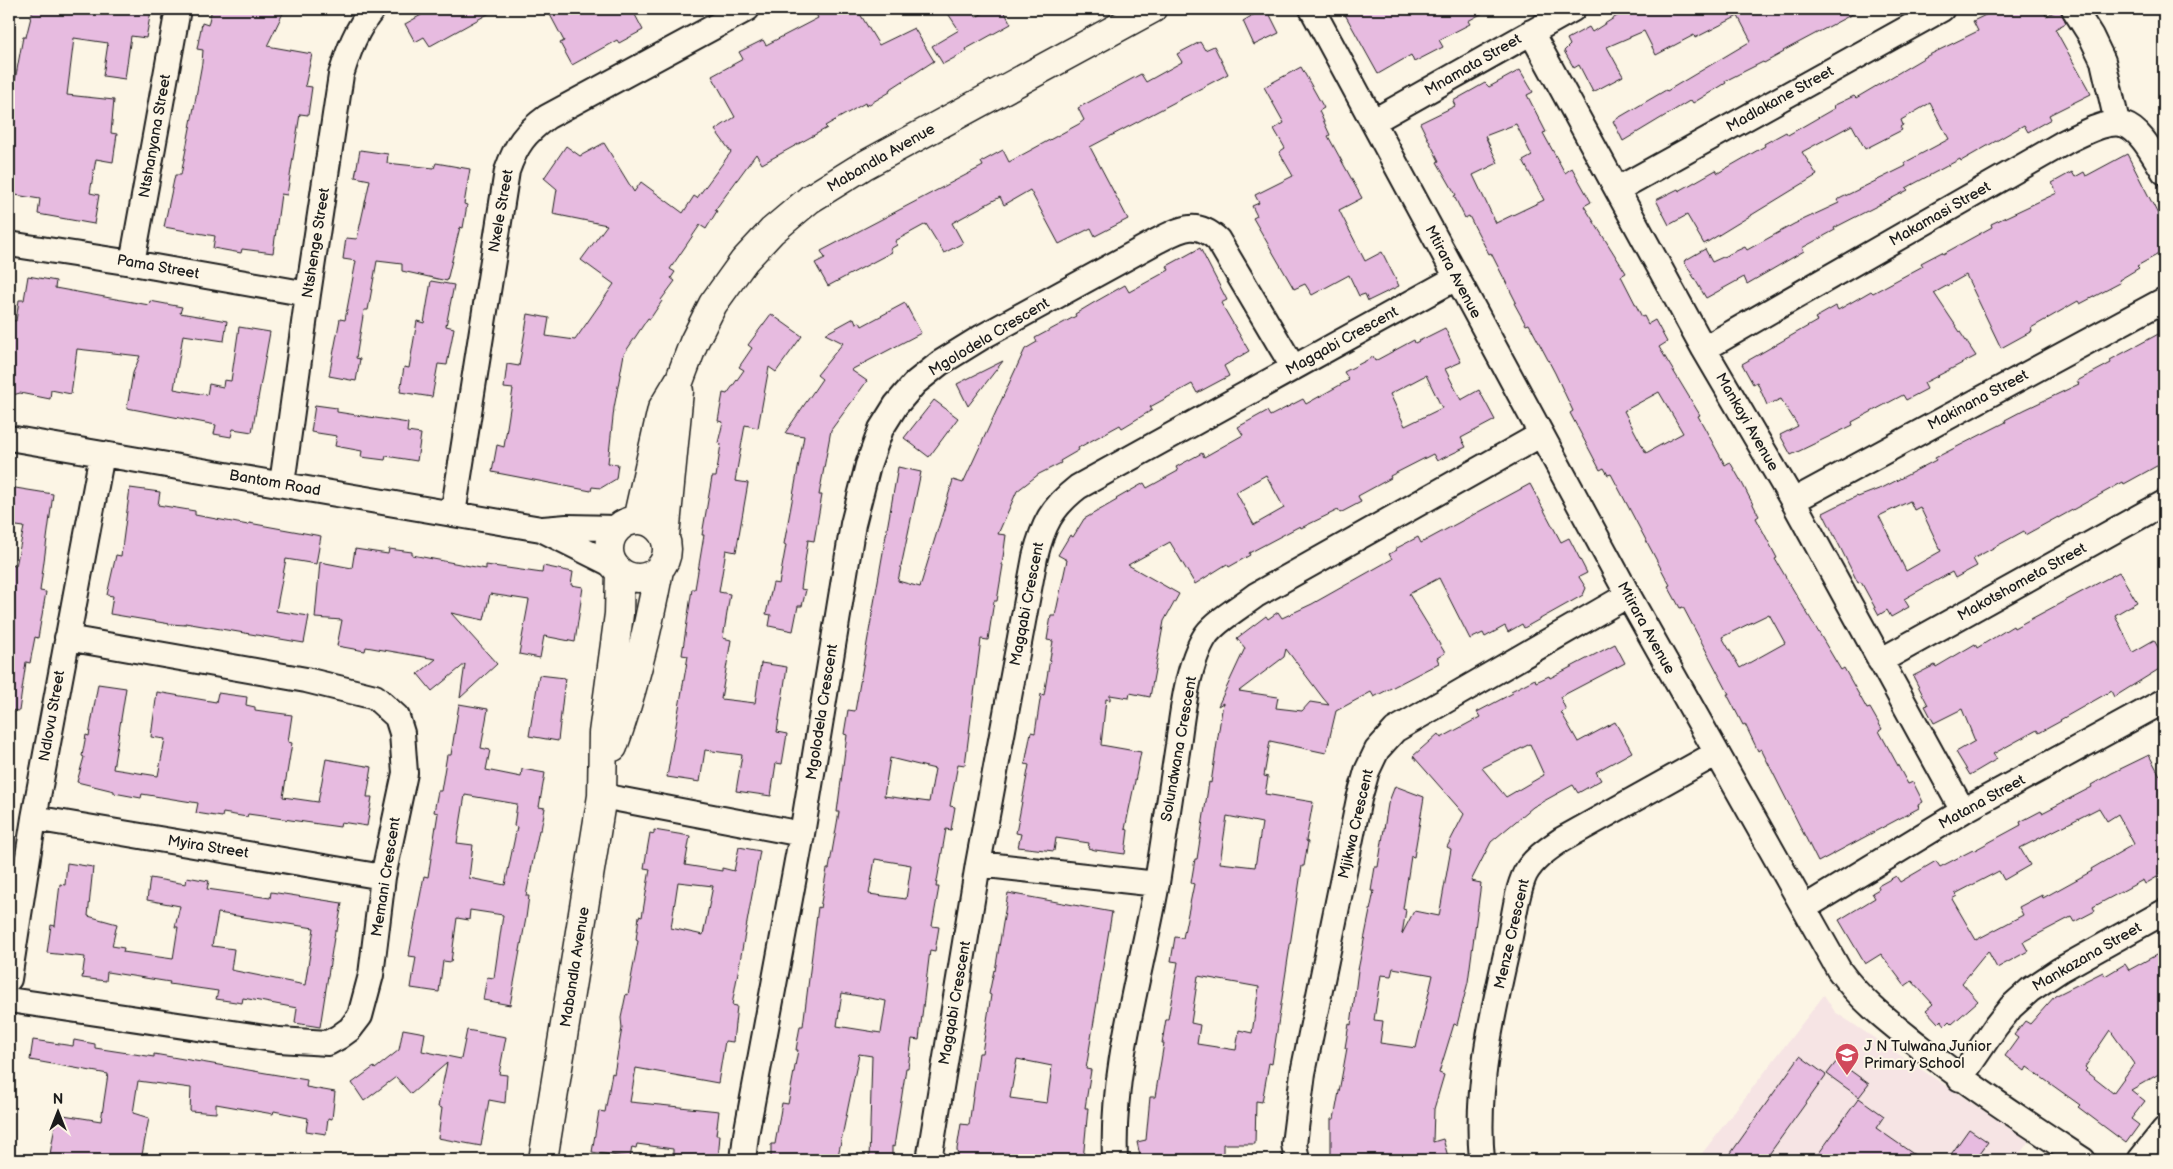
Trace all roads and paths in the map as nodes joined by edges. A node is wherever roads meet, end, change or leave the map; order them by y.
1 (178, 9) edge
2 (373, 9) edge
3 (747, 9) edge
4 (1152, 9) edge
5 (1312, 9) edge
6 (1573, 9) edge
7 (1942, 9) edge
8 (2074, 9) edge
9 (1531, 32) junction
10 (1374, 122) junction
11 (2118, 122) junction
12 (2164, 172) edge
13 (1618, 188) junction
14 (9, 244) edge
15 (132, 262) junction
16 (1456, 278) junction
17 (308, 294) junction
18 (2164, 300) edge
19 (1704, 349) junction
20 (1293, 367) junction
21 (680, 379) junction
22 (1540, 435) junction
23 (9, 438) edge
24 (102, 454) junction
25 (282, 484) junction
26 (1793, 501) junction
27 (2164, 503) edge
28 (453, 514) junction
29 (628, 524) junction
30 (541, 530) junction
31 (665, 536) junction
32 (616, 568) junction
33 (659, 570) junction
34 (1628, 596) junction
35 (67, 638) junction
36 (1880, 661) junction
37 (2164, 701) edge
38 (1717, 753) junction
39 (603, 785) junction
40 (1963, 811) junction
41 (34, 818) junction
42 (802, 834) junction
43 (978, 864) junction
44 (383, 876) junction
45 (1156, 884) junction
46 (1804, 908) junction
47 (2164, 912) edge
48 (14, 913) edge
49 (9, 979) edge
50 (9, 1000) edge
51 (1960, 1078) junction
52 (2164, 1130) edge
53 (543, 1160) edge
54 (743, 1160) edge
55 (929, 1160) edge
56 (1114, 1160) edge
57 (1297, 1160) edge
58 (1482, 1160) edge
59 (2083, 1160) edge
60 (2140, 1160) edge

1 - 15 street, Ntshanyana Street
2 - 17 street, Ntshenge Street
3 - 28 street, Nxele Street
4 - 21 street, Mabandla Avenue
5 - 10 street, Mtirara Avenue
6 - 9 street, Mnamata Street
7 - 13 street, Madlakane Street
8 - 11 street
9 - 10 street, Mnamata Street
9 - 13 street, Mankayi Avenue
10 - 16 street, Mtirara Avenue
11 - 12 street
11 - 19 street, Makamasi Street
13 - 19 street, Mankayi Avenue
14 - 15 street, Pama Street
15 - 17 street, Pama Street
16 - 20 street, Magqabi Crescent
16 - 22 street, Mtirara Avenue
17 - 25 street, Ntshenge Street
18 - 26 street, Makinana Street
19 - 26 street, Mankayi Avenue
20 - 42 street, Mgolodela Crescent
20 - 43 street, Magqabi Crescent
21 - 29 street, Mabandla Avenue
21 - 31 street, Mabandla Avenue
22 - 34 street, Mtirara Avenue
22 - 45 street, Solundwana Crescent
23 - 24 street, Bantom Road
24 - 25 street, Bantom Road
24 - 35 street, Ndlovu Street
25 - 28 street, Bantom Road
26 - 36 street, Mankayi Avenue
27 - 36 street, Makotshometa Street
28 - 30 street, Bantom Road
29 - 30 street, Bantom Road
29 - 31 street
29 - 32 street
30 - 32 street, Bantom Road
31 - 33 street
32 - 33 street
32 - 39 street, Mabandla Avenue
33 - 39 street, Mabandla Avenue
34 - 38 street, Mtirara Avenue
34 - 57 street, Mjikwa Crescent
35 - 41 street, Ndlovu Street
35 - 44 street, Memani Crescent
36 - 40 street, Mankayi Avenue
37 - 40 street, Matana Street
38 - 46 street, Mtirara Avenue
38 - 58 street, Menze Crescent
39 - 42 street
39 - 53 street, Mabandla Avenue
40 - 46 street, Matana Street
41 - 44 street, Myira Street
41 - 48 street, Ndlovu Street
42 - 54 street, Mgolodela Crescent
43 - 45 street
43 - 55 street, Magqabi Crescent
44 - 50 street, Memani Crescent
45 - 56 street, Solundwana Crescent
46 - 51 street, Mtirara Avenue
47 - 51 street, Mankazana Street
48 - 49 street, Ndlovu Street
51 - 59 street, Mtirara Avenue
52 - 60 street

